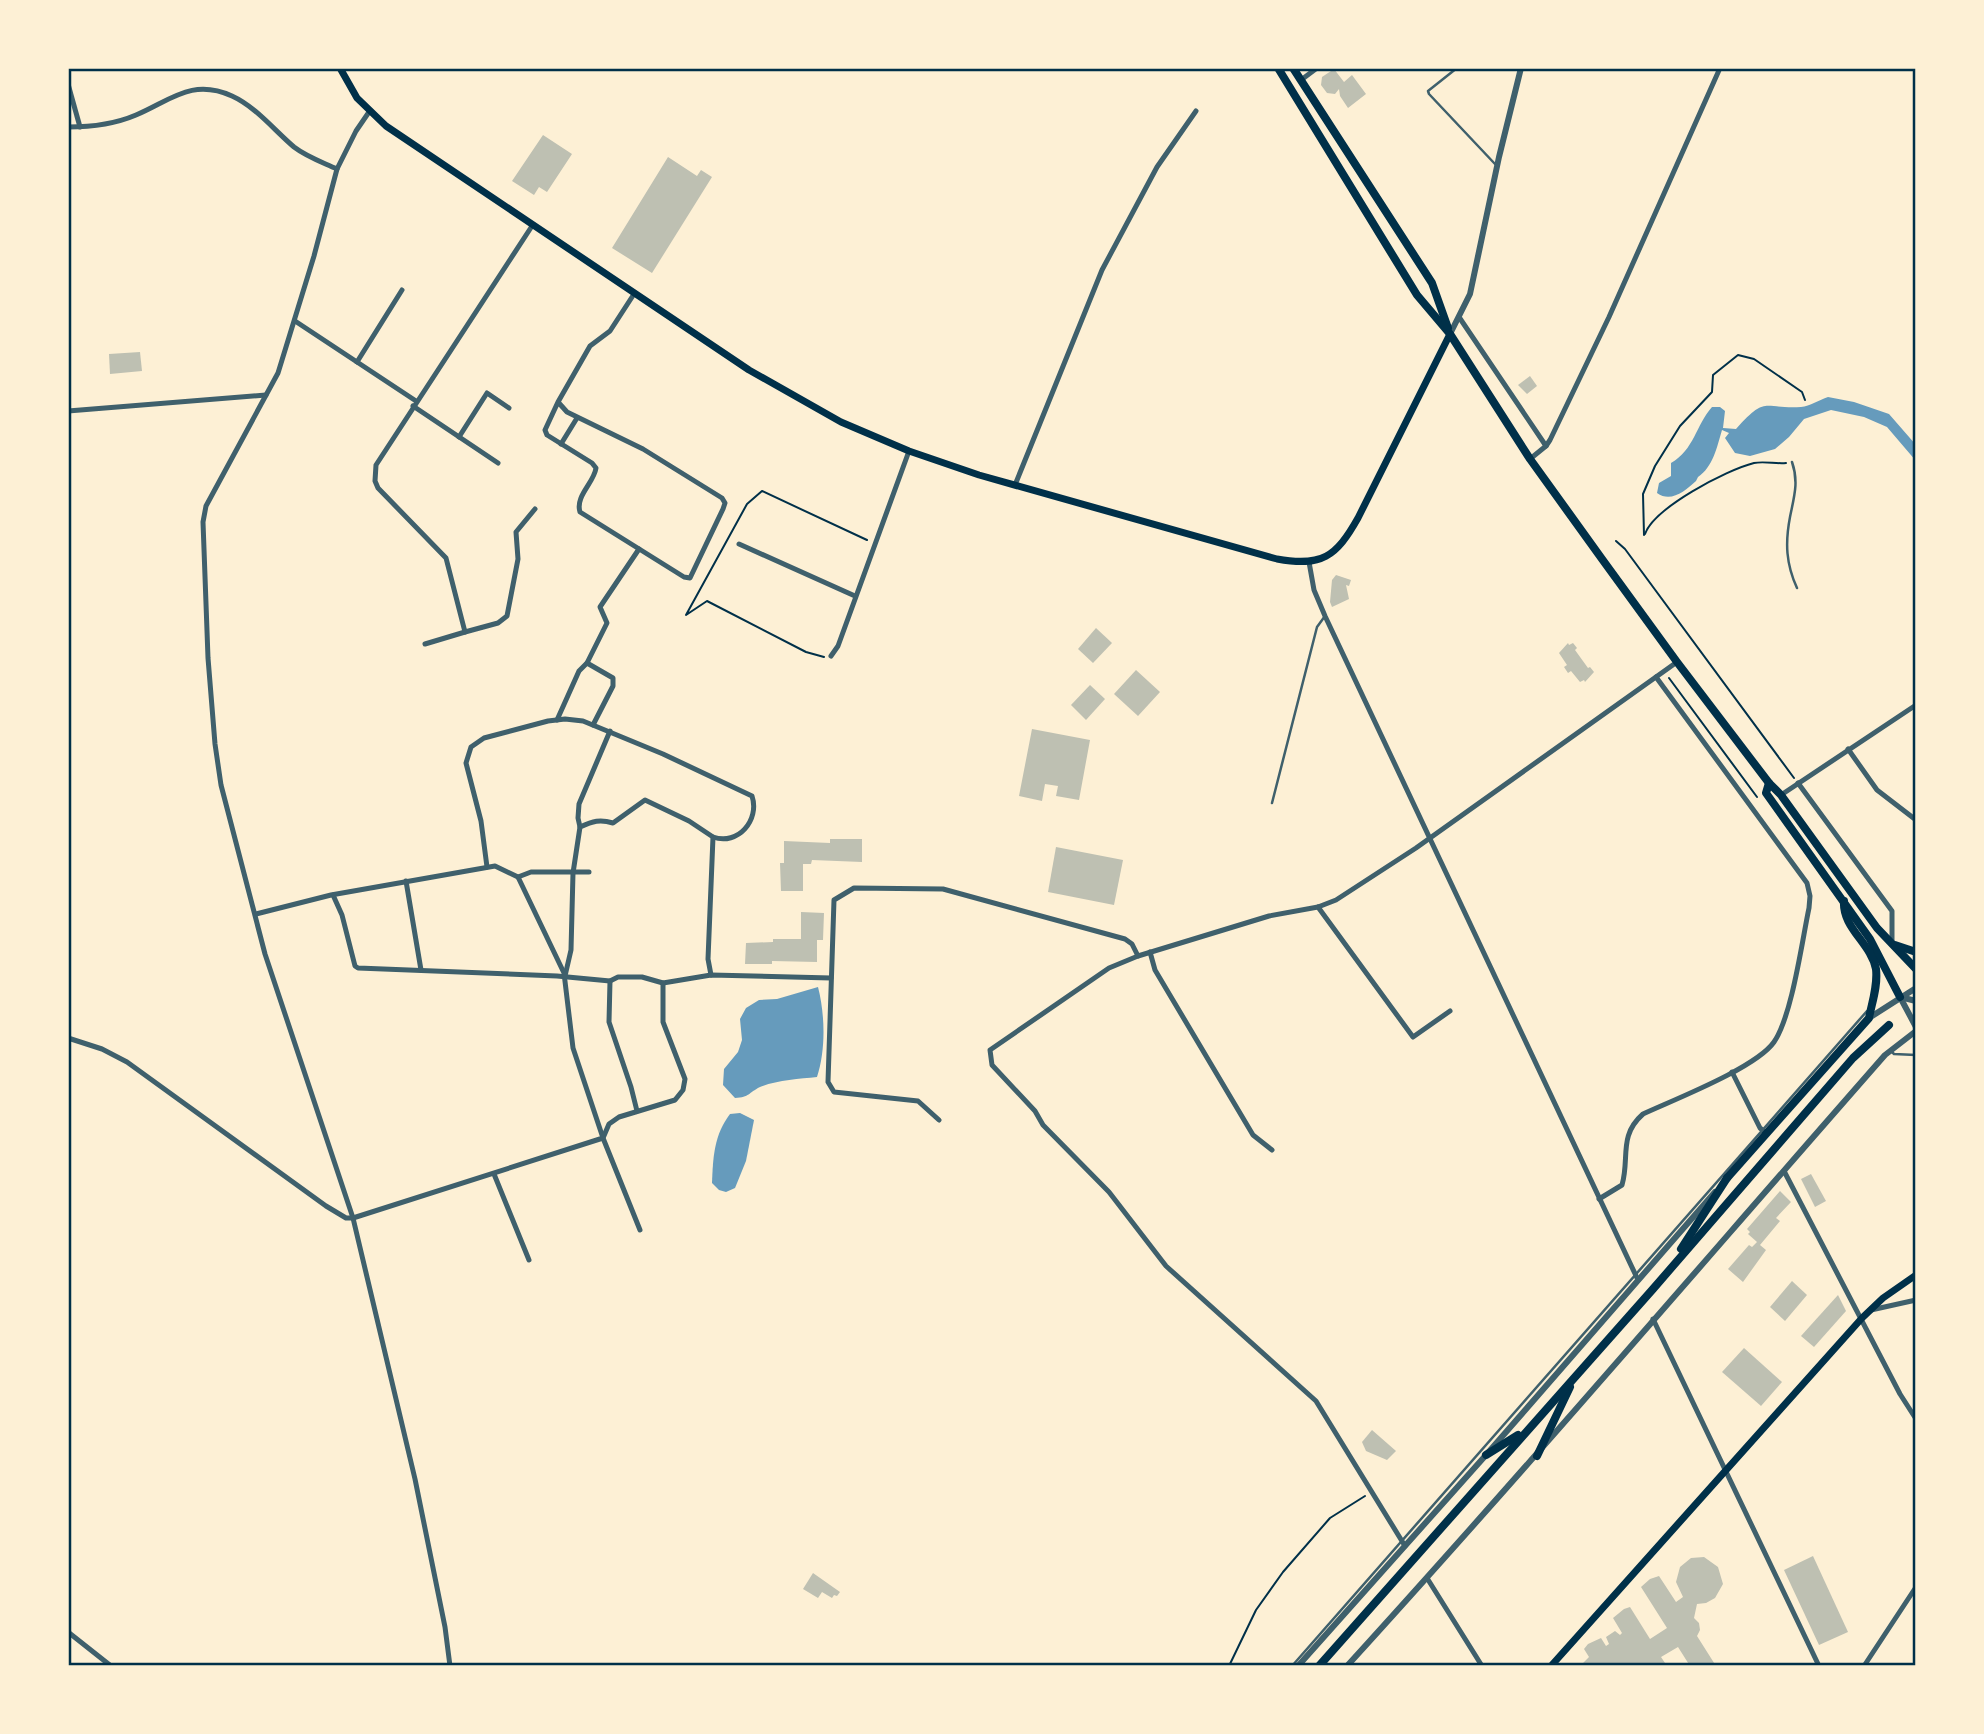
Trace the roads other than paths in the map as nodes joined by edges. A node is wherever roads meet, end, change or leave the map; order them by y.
1 (340, 68) edge
2 (1278, 68) edge
3 (1293, 68) edge
4 (1317, 68) edge
5 (1457, 68) edge
6 (1521, 68) edge
7 (1720, 68) edge
8 (1301, 80) junction
9 (68, 84) edge
10 (1196, 111) dead end
11 (369, 112) junction
12 (68, 127) edge
13 (80, 127) junction
14 (1497, 166) junction
15 (337, 169) junction
16 (533, 226) junction
17 (402, 290) dead end
18 (634, 295) junction
19 (1459, 317) junction
20 (295, 321) junction
21 (1450, 334) junction
22 (357, 362) junction
23 (266, 395) junction
24 (558, 402) junction
25 (414, 403) junction
26 (509, 408) dead end
27 (68, 411) edge
28 (577, 418) junction
29 (459, 437) junction
30 (561, 444) junction
31 (1546, 446) junction
32 (909, 451) junction
33 (1530, 459) junction
34 (498, 463) dead end
35 (1792, 463) road end
36 (1015, 485) junction
37 (536, 509) dead end
38 (738, 544) dead end
39 (639, 549) junction
40 (1309, 562) junction
41 (1797, 588) dead end
42 (855, 596) junction
43 (1325, 616) junction
44 (465, 632) junction
45 (425, 644) dead end
46 (831, 656) road end
47 (1676, 662) junction
48 (587, 663) junction
49 (1656, 677) junction
50 (1916, 705) edge
51 (557, 720) junction
52 (593, 725) junction
53 (610, 732) junction
54 (1848, 749) junction
55 (1769, 783) junction
56 (1798, 783) junction
57 (1781, 795) junction
58 (1272, 803) dead end
59 (1916, 820) edge
60 (580, 827) junction
61 (713, 836) junction
62 (1429, 838) junction
63 (487, 867) junction
64 (589, 872) dead end
65 (573, 873) junction
66 (519, 877) junction
67 (406, 881) junction
68 (333, 895) junction
69 (1843, 901) junction
70 (1318, 907) junction
71 (256, 914) junction
72 (1892, 944) junction
73 (1150, 952) junction
74 (1916, 952) edge
75 (1138, 956) junction
76 (1916, 969) edge
77 (421, 970) junction
78 (711, 975) junction
79 (565, 977) junction
80 (831, 978) junction
81 (610, 981) junction
82 (663, 983) junction
83 (1916, 988) edge
84 (1897, 999) junction
85 (1916, 1001) edge
86 (1871, 1005) junction
87 (1450, 1011) dead end
88 (1867, 1020) junction
89 (1854, 1024) junction
90 (1889, 1025) dead end
91 (1914, 1031) edge
92 (68, 1038) edge
93 (1891, 1051) junction
94 (1916, 1055) edge
95 (1732, 1072) junction
96 (637, 1111) junction
97 (939, 1120) dead end
98 (1764, 1131) junction
99 (603, 1138) junction
100 (1272, 1150) dead end
101 (1734, 1162) junction
102 (1784, 1171) junction
103 (494, 1174) junction
104 (1727, 1178) junction
105 (1599, 1199) junction
106 (353, 1218) junction
107 (640, 1230) dead end
108 (528, 1260) dead end
109 (1916, 1275) edge
110 (1636, 1277) junction
111 (1653, 1289) junction
112 (1916, 1300) edge
113 (1870, 1310) junction
114 (1861, 1318) junction
115 (1653, 1319) junction
116 (1585, 1364) junction
117 (1916, 1419) edge
118 (1532, 1425) junction
119 (1486, 1455) junction
120 (1537, 1456) junction
121 (1469, 1465) junction
122 (1726, 1471) junction
123 (1403, 1543) junction
124 (1427, 1578) junction
125 (1916, 1587) edge
126 (68, 1632) edge
127 (1869, 1658) junction
128 (111, 1666) edge
129 (450, 1666) edge
130 (1292, 1666) edge
131 (1298, 1666) edge
132 (1319, 1666) edge
133 (1347, 1666) edge
134 (1482, 1666) edge
135 (1551, 1666) edge
136 (1819, 1666) edge
137 (1864, 1666) edge
138 (1872, 1666) edge

1 - 11 main road
2 - 21 main road
3 - 8 main road
4 - 8 street
5 - 14 lane
6 - 14 street
7 - 31 street
8 - 21 main road
9 - 13 street
10 - 36 street
11 - 15 street
11 - 16 main road
12 - 13 street
13 - 15 street
14 - 19 street
15 - 20 street
16 - 18 main road
16 - 25 street
17 - 22 street
18 - 24 street
18 - 32 main road
19 - 21 street
19 - 31 street
20 - 22 street
20 - 23 street
21 - 33 main road
21 - 40 main road
22 - 25 street
23 - 27 street
23 - 71 street
24 - 28 street
24 - 30 street
25 - 29 street
25 - 44 street
26 - 29 street
28 - 30 street
28 - 39 street
29 - 34 street
30 - 39 street
31 - 33 street
32 - 36 main road
32 - 42 street
33 - 47 main road
35 - 41 lane
36 - 40 main road
37 - 44 street
38 - 42 street
39 - 48 street
40 - 43 street
42 - 46 street
43 - 58 lane
43 - 62 street
44 - 45 street
47 - 49 street
47 - 55 main road
48 - 51 street
48 - 52 street
49 - 62 street
49 - 95 street
50 - 54 street
51 - 52 street
51 - 63 street
52 - 53 street
53 - 60 street
53 - 61 street
54 - 56 street
54 - 59 street
55 - 57 main road
55 - 69 main road
56 - 57 street
56 - 72 street
57 - 72 main road
60 - 61 street
60 - 65 street
61 - 78 street
62 - 70 street
62 - 105 street
63 - 66 street
63 - 67 street
64 - 65 street
65 - 66 street
65 - 79 street
66 - 79 street
67 - 68 street
67 - 77 street
68 - 71 street
68 - 77 street
69 - 84 main road
69 - 86 main road
70 - 73 street
70 - 87 street
71 - 106 street
72 - 74 main road
72 - 76 main road
73 - 75 street
73 - 100 street
75 - 80 street
75 - 123 street
77 - 79 street
78 - 80 street
78 - 82 street
79 - 81 street
79 - 99 street
80 - 97 street
81 - 82 street
81 - 96 street
82 - 96 street
83 - 84 street
84 - 85 street
84 - 88 street
84 - 91 street
86 - 88 main road
86 - 89 lane
88 - 89 lane
88 - 98 main road
89 - 98 lane
90 - 111 main road
91 - 93 street
92 - 106 street
93 - 94 lane
93 - 102 street
95 - 98 street
95 - 105 street
96 - 99 street
98 - 101 lane
98 - 104 main road
99 - 103 street
99 - 107 street
101 - 104 lane
101 - 110 lane
102 - 114 street
102 - 115 street
103 - 106 street
103 - 108 street
104 - 110 street
104 - 111 main road
105 - 110 street
106 - 129 street
109 - 113 main road
110 - 119 street
110 - 121 lane
111 - 116 main road
112 - 113 street
113 - 114 main road
114 - 117 street
114 - 122 main road
115 - 120 street
115 - 122 street
116 - 118 main road
116 - 120 main road
118 - 119 main road
118 - 132 main road
119 - 121 lane
119 - 123 street
120 - 124 street
121 - 123 lane
122 - 135 main road
122 - 136 street
123 - 130 lane
123 - 131 street
124 - 133 street
124 - 134 street
125 - 127 street
126 - 128 street
127 - 137 street
127 - 138 street

